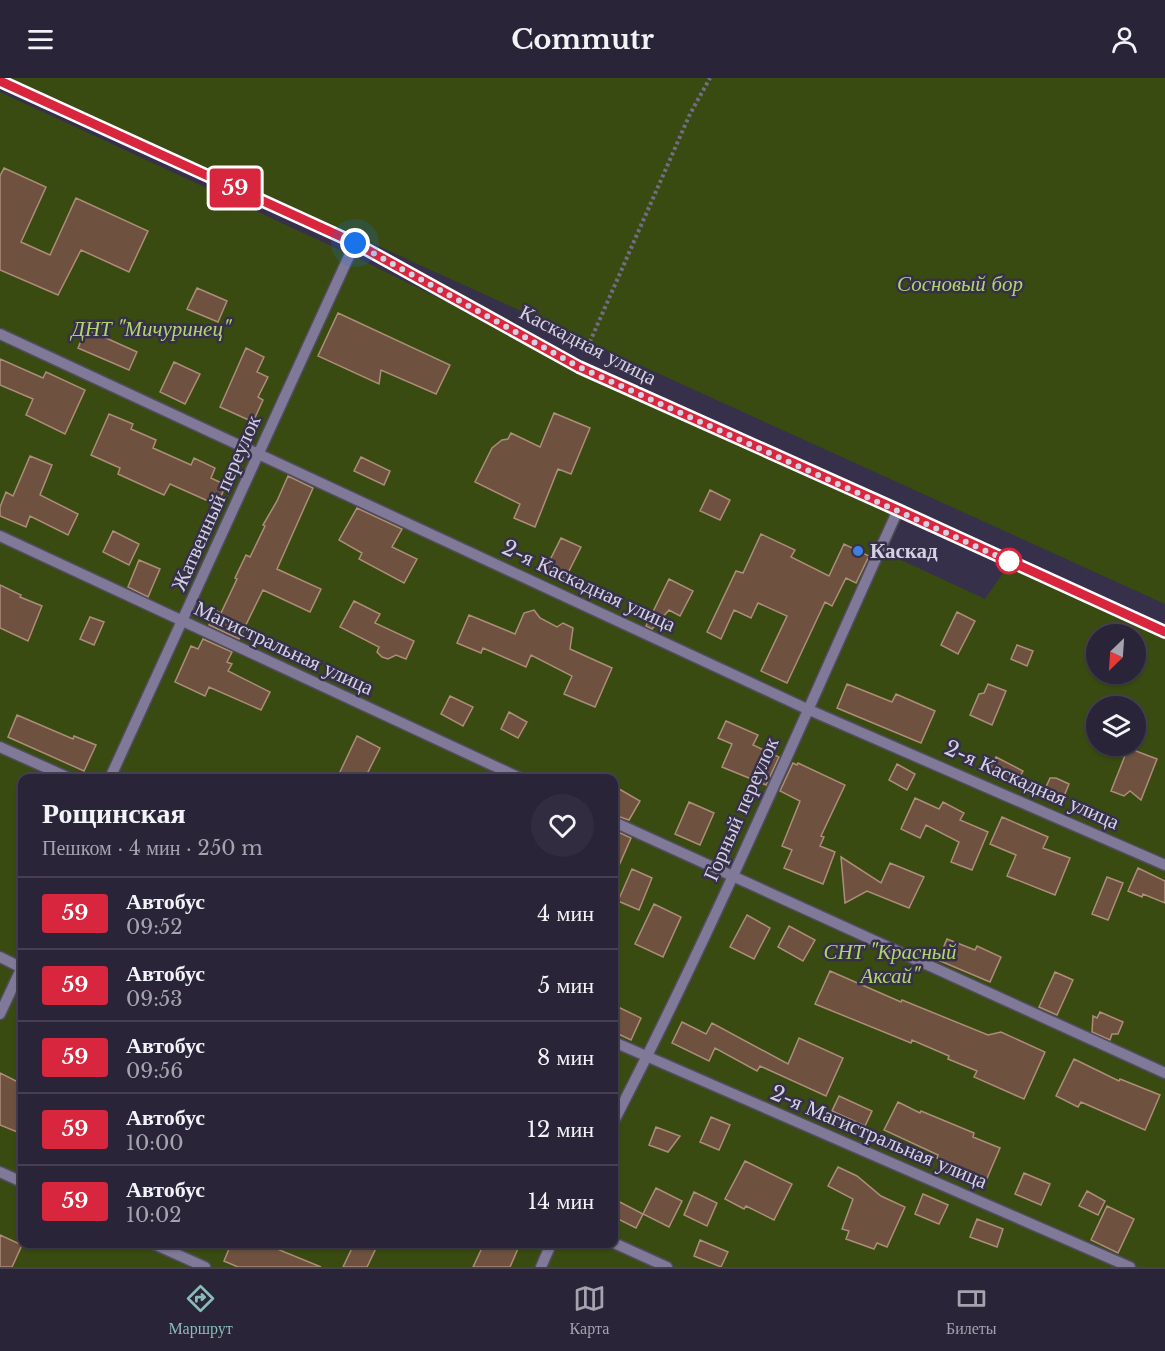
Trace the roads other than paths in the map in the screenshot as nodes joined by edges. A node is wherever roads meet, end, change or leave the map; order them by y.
1 (0, 81) edge
2 (355, 243) junction
3 (0, 334) edge
4 (259, 454) junction
5 (898, 510) junction
6 (0, 536) edge
7 (183, 623) junction
8 (1165, 632) edge
9 (807, 709) junction
10 (0, 747) edge
11 (60, 774) edge
12 (112, 774) edge
13 (511, 774) edge
14 (618, 824) edge
15 (1165, 865) edge
16 (732, 876) junction
17 (0, 957) edge
18 (18, 966) edge
19 (18, 976) edge
20 (0, 1014) edge
21 (618, 1044) edge
22 (647, 1058) junction
23 (1165, 1073) edge
24 (618, 1113) edge
25 (0, 1172) edge
26 (18, 1180) edge
27 (618, 1245) edge
28 (163, 1248) edge
29 (550, 1248) edge
30 (205, 1267) edge
31 (541, 1267) edge
32 (667, 1267) edge
33 (1130, 1267) edge

1 - 2 street, Каскадная улица
2 - 4 lane, Жатвенный переулок
2 - 5 street, Каскадная улица
3 - 4 lane, 2-я Каскадная улица
4 - 7 lane, Жатвенный переулок
4 - 9 lane, 2-я Каскадная улица
5 - 8 street, Каскадная улица
5 - 9 lane, Горный переулок
6 - 7 lane, Магистральная улица
7 - 12 lane, Жатвенный переулок
7 - 13 lane, Магистральная улица
9 - 15 lane, 2-я Каскадная улица
9 - 16 lane, Горный переулок
10 - 11 lane
14 - 16 lane
16 - 22 lane, Горный переулок
16 - 23 lane
17 - 18 lane
19 - 20 lane
21 - 22 lane, 2-я Магистральная улица
22 - 24 lane, Горный переулок
22 - 33 lane, 2-я Магистральная улица
25 - 26 lane
27 - 32 lane
28 - 30 lane
29 - 31 lane

